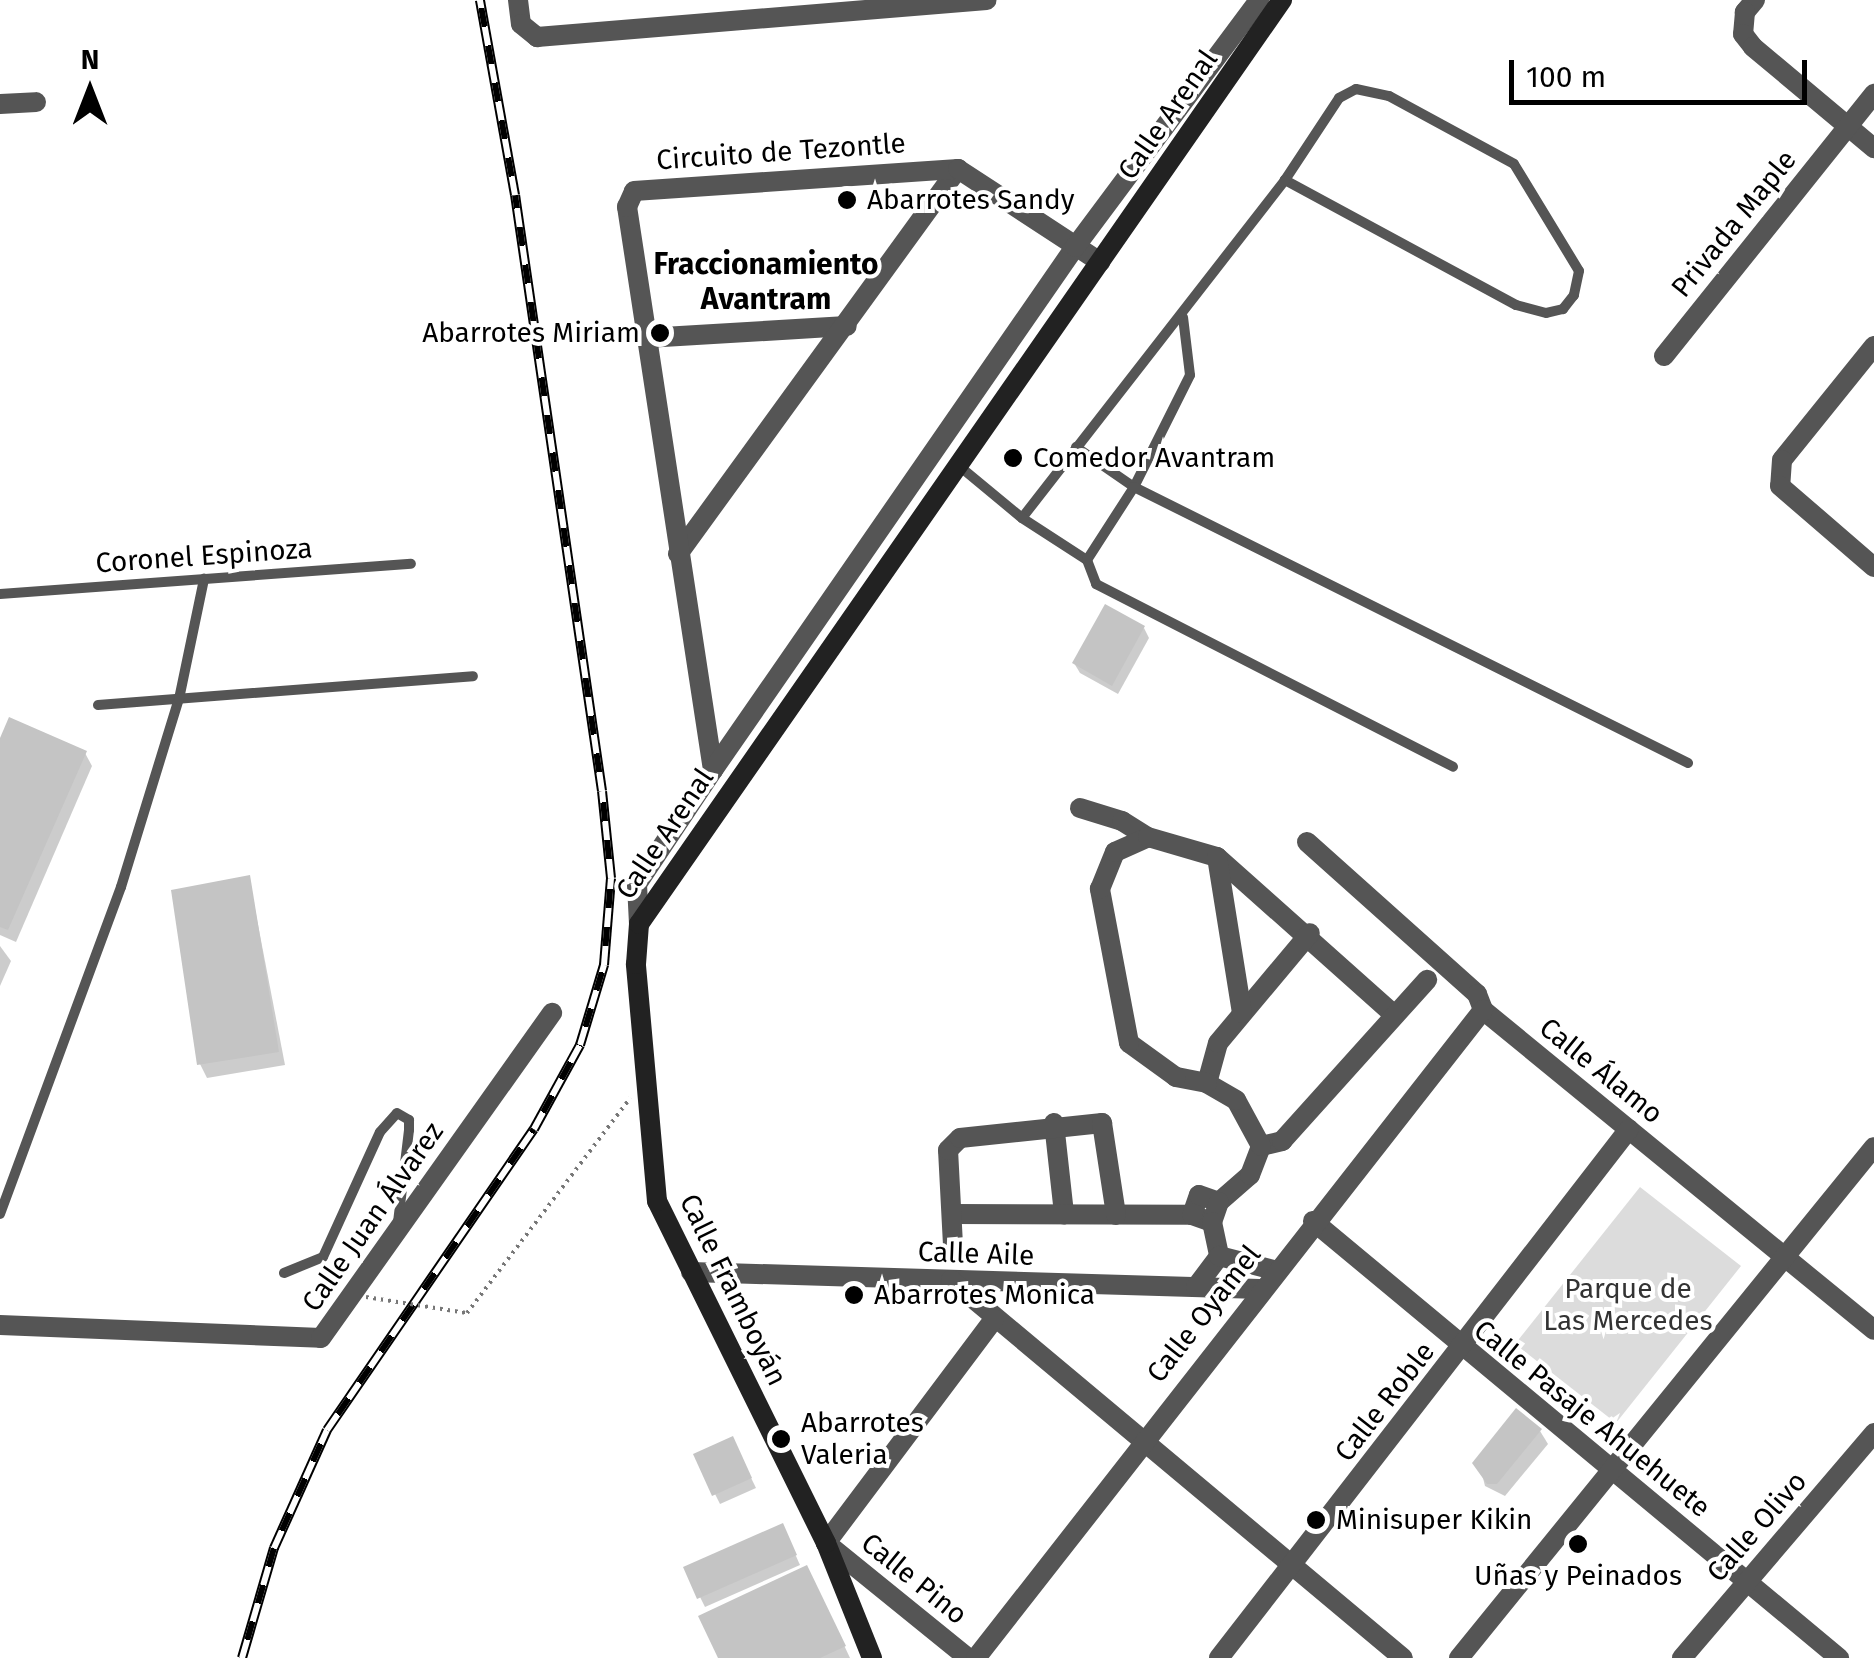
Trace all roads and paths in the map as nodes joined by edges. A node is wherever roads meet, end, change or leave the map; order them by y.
1 (518, 0) edge
2 (986, 0) edge
3 (1260, 0) edge
4 (1282, 0) edge
5 (1755, 0) edge
6 (1874, 94) edge
7 (36, 102) dead end
8 (0, 104) edge
9 (1847, 127) junction
10 (1874, 148) edge
11 (958, 169) junction
12 (1285, 180) junction
13 (1075, 248) junction
14 (1100, 262) junction
15 (1183, 317) junction
16 (848, 326) junction
17 (646, 338) junction
18 (1874, 346) edge
19 (1664, 356) dead end
20 (1076, 447) junction
21 (957, 464) junction
22 (1134, 487) junction
23 (1022, 518) junction
24 (678, 554) junction
25 (1087, 560) junction
26 (411, 564) dead end
27 (1874, 567) edge
28 (204, 579) junction
29 (0, 594) edge
30 (472, 676) dead end
31 (179, 699) junction
32 (98, 706) dead end
33 (1688, 763) dead end
34 (1453, 766) dead end
35 (713, 770) junction
36 (1080, 808) dead end
37 (1148, 837) junction
38 (1308, 842) dead end
39 (1216, 857) junction
40 (640, 924) junction
41 (1310, 934) junction
42 (1427, 980) dead end
43 (1482, 1010) junction
44 (1242, 1013) junction
45 (552, 1014) dead end
46 (1393, 1014) junction
47 (1207, 1082) junction
48 (645, 1097) junction
49 (1054, 1124) junction
50 (1629, 1130) junction
51 (1261, 1146) junction
52 (1874, 1147) edge
53 (1208, 1213) junction
54 (0, 1214) edge
55 (952, 1214) junction
56 (1064, 1214) junction
57 (1116, 1215) junction
58 (1313, 1221) junction
59 (397, 1230) junction
60 (953, 1245) dead end
61 (1787, 1255) junction
62 (1219, 1256) junction
63 (1274, 1270) junction
64 (691, 1272) junction
65 (284, 1273) dead end
66 (951, 1280) junction
67 (1196, 1288) junction
68 (1260, 1289) junction
69 (366, 1297) dead end
70 (994, 1319) junction
71 (0, 1325) edge
72 (1874, 1330) edge
73 (1460, 1350) junction
74 (1874, 1433) edge
75 (1140, 1442) junction
76 (1616, 1468) junction
77 (826, 1542) junction
78 (1294, 1565) junction
79 (1748, 1580) junction
80 (872, 1658) edge
81 (968, 1658) edge
82 (976, 1658) edge
83 (1219, 1658) edge
84 (1404, 1658) edge
85 (1459, 1658) edge
86 (1682, 1658) edge
87 (1839, 1658) edge

1 - 2 street
3 - 13 street, Calle Arenal
4 - 14 street, Calle Arenal
5 - 9 street
6 - 9 street, Privada Maple
7 - 8 street
9 - 10 street
9 - 19 street, Privada Maple
11 - 13 street
11 - 16 street
11 - 17 street, Circuito de Tezontle
12 - 12 lane
12 - 15 lane
13 - 14 street
13 - 35 street, Calle Arenal
14 - 21 street, Calle Arenal
15 - 20 lane
15 - 22 lane
16 - 17 street
16 - 24 street
17 - 24 street, Circuito de Tezontle
18 - 27 street
20 - 22 lane
20 - 23 lane
21 - 23 lane
21 - 40 street, Calle Arenal
22 - 25 lane
22 - 33 lane
23 - 25 lane
24 - 35 street, Circuito de Tezontle
25 - 34 lane
26 - 28 lane, Coronel Espinoza
28 - 29 lane, Coronel Espinoza
28 - 31 lane
30 - 31 lane
31 - 32 lane
31 - 54 lane
35 - 40 street, Calle Arenal
36 - 37 street
37 - 39 street
37 - 47 street
38 - 43 street, Calle Álamo
39 - 41 street
39 - 44 street
40 - 48 street, Calle Framboyán
41 - 44 street
41 - 46 street
42 - 46 street
43 - 50 street, Calle Álamo
43 - 58 street, Calle Oyamel
44 - 47 street
45 - 59 street, Calle Juan Álvarez
46 - 51 street
47 - 51 street
48 - 64 street, Calle Framboyán
48 - 69 path, bridge
49 - 55 street
49 - 56 street
49 - 57 street
50 - 61 street, Calle Álamo
50 - 73 street, Calle Roble
51 - 53 street
52 - 61 street
53 - 57 street
53 - 62 street
55 - 56 street
55 - 60 street
56 - 57 street
58 - 63 street, Calle Oyamel
58 - 73 street, Calle Pasaje Ahuehuete
59 - 65 lane
59 - 71 street, Calle Juan Álvarez
61 - 72 street, Calle Álamo
61 - 76 street
62 - 63 street
62 - 67 street
63 - 68 street, Calle Oyamel
64 - 66 street, Calle Aile
64 - 77 street, Calle Framboyán
66 - 67 street, Calle Aile
66 - 70 street
67 - 68 street, Calle Aile
68 - 75 street, Calle Oyamel
70 - 75 street
70 - 77 street
73 - 76 street, Calle Pasaje Ahuehuete
73 - 78 street, Calle Roble
74 - 79 street, Calle Olivo
75 - 78 street
75 - 82 street, Calle Oyamel
76 - 79 street, Calle Pasaje Ahuehuete
76 - 85 street
77 - 80 street, Calle Framboyán
77 - 81 street, Calle Pino
78 - 83 street, Calle Roble
78 - 84 street
79 - 86 street, Calle Olivo
79 - 87 street, Calle Pasaje Ahuehuete

